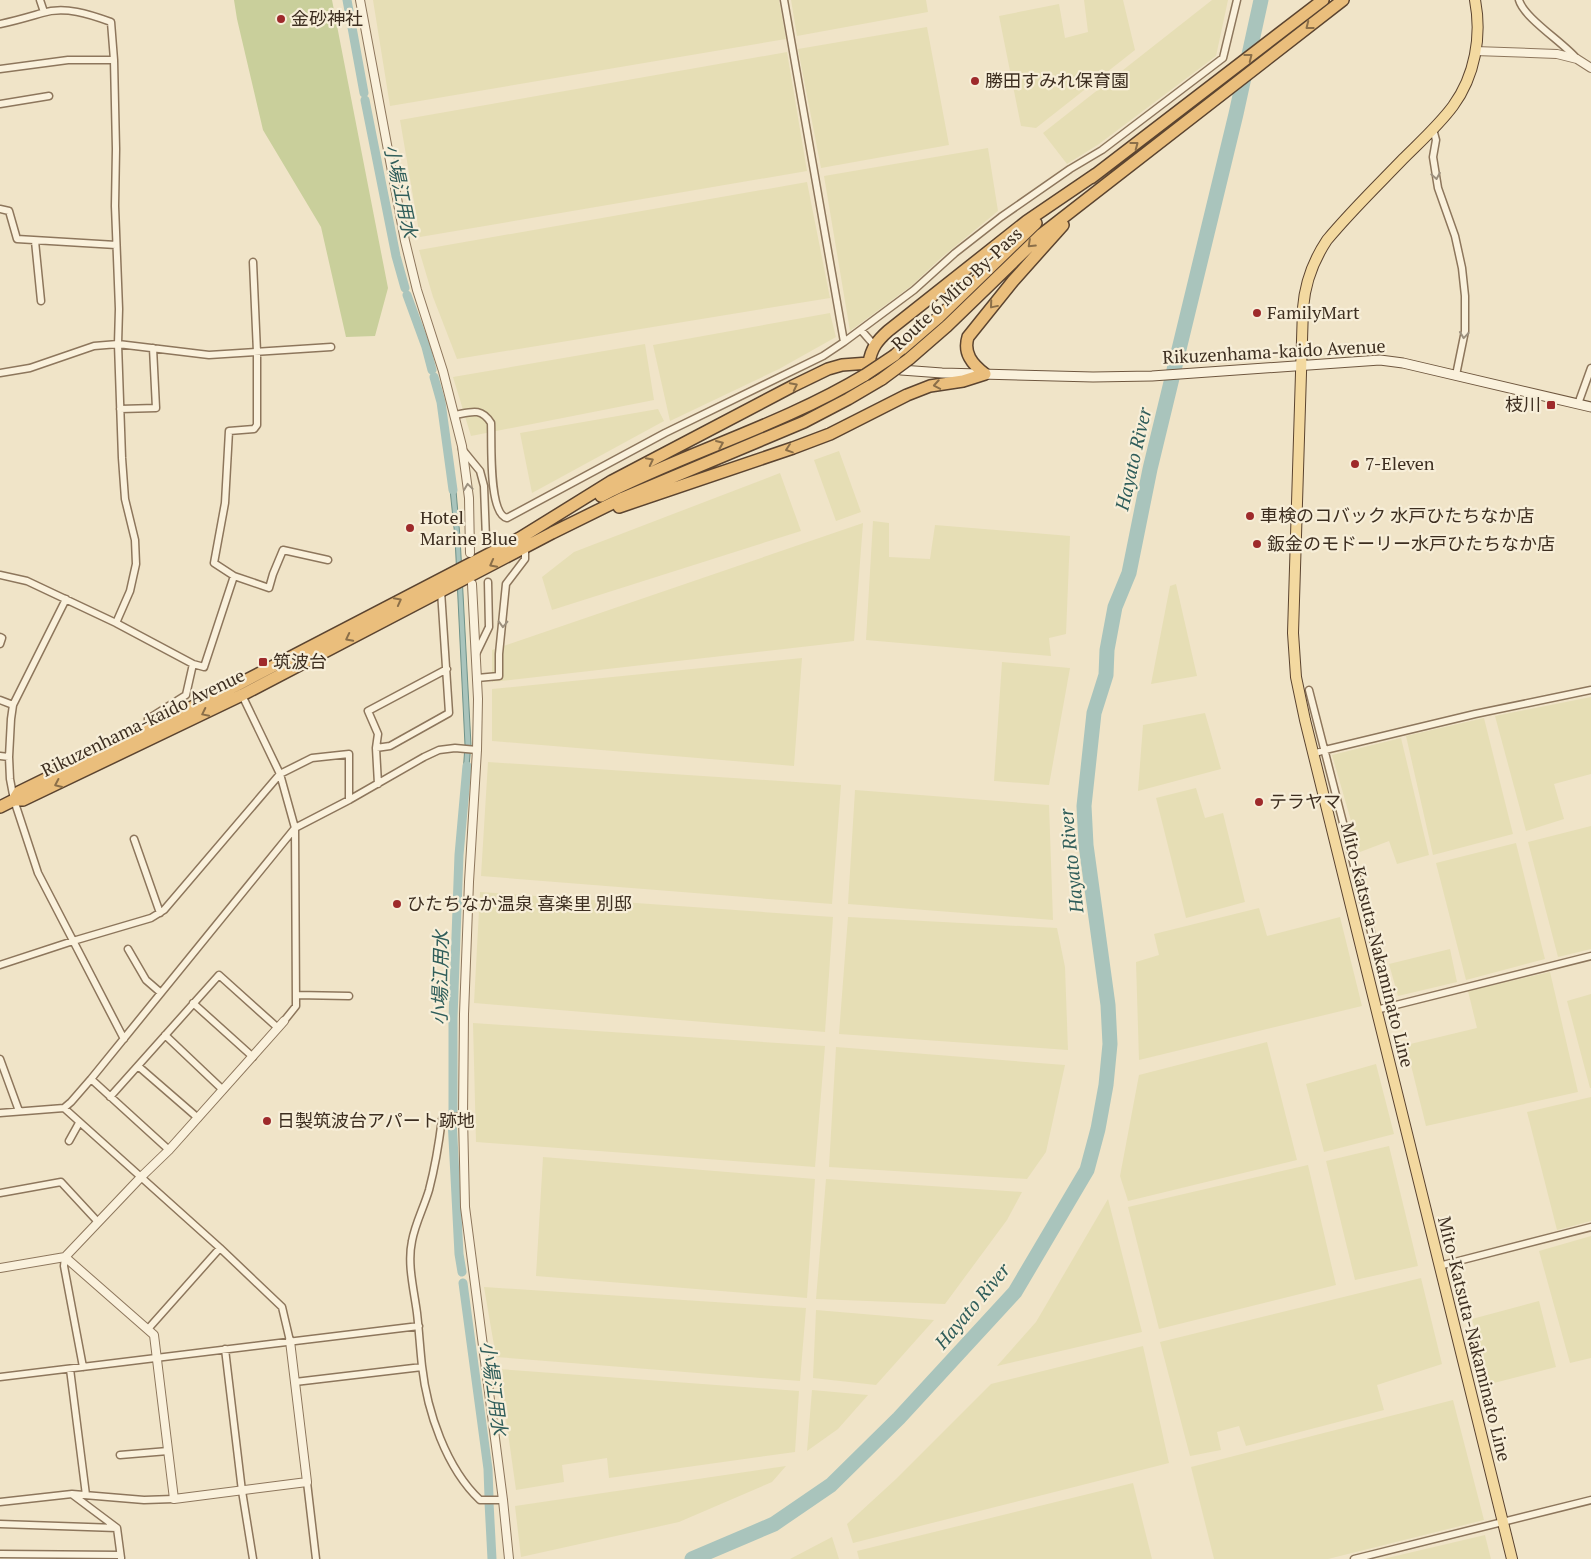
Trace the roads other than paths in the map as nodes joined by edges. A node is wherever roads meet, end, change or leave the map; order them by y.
1 (40, 0) edge
2 (360, 0) edge
3 (784, 0) edge
4 (1237, 0) edge
5 (1323, 0) edge
6 (1343, 0) edge
7 (1475, 0) edge
8 (1519, 0) edge
9 (44, 12) junction
10 (0, 24) edge
11 (1475, 51) junction
12 (1578, 59) junction
13 (114, 60) junction
14 (1591, 68) edge
15 (0, 69) edge
16 (49, 96) dead end
17 (0, 104) edge
18 (1433, 129) junction
19 (1096, 174) junction
20 (1096, 191) junction
21 (0, 209) edge
22 (35, 240) junction
23 (116, 246) junction
24 (253, 262) dead end
25 (40, 301) dead end
26 (861, 330) junction
27 (844, 342) junction
28 (118, 344) junction
29 (874, 345) junction
30 (331, 347) dead end
31 (153, 348) junction
32 (257, 352) junction
33 (823, 356) junction
34 (869, 363) junction
35 (1302, 365) junction
36 (1591, 368) edge
37 (828, 369) junction
38 (0, 373) edge
39 (985, 374) junction
40 (1456, 375) junction
41 (1578, 404) junction
42 (1591, 407) edge
43 (120, 409) junction
44 (454, 415) junction
45 (462, 449) junction
46 (532, 530) junction
47 (552, 533) junction
48 (486, 539) dead end
49 (526, 547) junction
50 (470, 553) dead end
51 (328, 560) dead end
52 (0, 575) edge
53 (234, 576) junction
54 (488, 582) dead end
55 (472, 584) dead end
56 (441, 591) junction
57 (66, 599) junction
58 (116, 623) junction
59 (0, 637) edge
60 (0, 644) edge
61 (476, 654) junction
62 (193, 664) junction
63 (446, 669) junction
64 (477, 678) junction
65 (239, 690) junction
66 (1309, 690) dead end
67 (1591, 690) edge
68 (0, 700) edge
69 (13, 705) junction
70 (152, 727) junction
71 (376, 748) junction
72 (477, 750) junction
73 (1325, 750) junction
74 (1313, 754) junction
75 (0, 756) edge
76 (9, 757) junction
77 (280, 774) junction
78 (378, 784) junction
79 (14, 800) junction
80 (350, 800) junction
81 (0, 807) edge
82 (295, 828) junction
83 (134, 839) dead end
84 (160, 913) junction
85 (73, 940) junction
86 (128, 949) dead end
87 (1591, 956) edge
88 (0, 965) edge
89 (161, 993) junction
90 (296, 995) junction
91 (349, 996) dead end
92 (193, 1003) junction
93 (1390, 1006) junction
94 (1376, 1010) junction
95 (284, 1021) joint
96 (278, 1028) junction
97 (165, 1035) junction
98 (124, 1039) junction
99 (253, 1057) junction
100 (0, 1059) edge
101 (138, 1066) junction
102 (91, 1080) junction
103 (223, 1090) junction
104 (110, 1097) junction
105 (64, 1108) junction
106 (19, 1111) junction
107 (0, 1113) edge
108 (463, 1116) junction
109 (198, 1118) junction
110 (79, 1123) junction
111 (69, 1141) dead end
112 (169, 1150) junction
113 (142, 1176) junction
114 (0, 1193) edge
115 (98, 1222) junction
116 (1591, 1227) edge
117 (220, 1248) junction
118 (65, 1257) junction
119 (1439, 1266) junction
120 (0, 1268) edge
121 (419, 1326) junction
122 (148, 1329) junction
123 (290, 1341) junction
124 (225, 1349) junction
125 (158, 1358) junction
126 (83, 1367) junction
127 (422, 1367) junction
128 (70, 1369) junction
129 (0, 1377) edge
130 (295, 1382) junction
131 (168, 1450) junction
132 (120, 1455) dead end
133 (307, 1482) junction
134 (242, 1491) junction
135 (72, 1494) junction
136 (86, 1495) junction
137 (174, 1498) junction
138 (503, 1500) junction
139 (1591, 1500) edge
140 (0, 1502) edge
141 (1502, 1522) junction
142 (0, 1524) edge
143 (116, 1528) junction
144 (0, 1554) edge
145 (121, 1557) edge
146 (253, 1559) edge
147 (316, 1559) edge
148 (509, 1559) edge
149 (1354, 1559) edge
150 (1512, 1559) edge

1 - 9 street
2 - 44 street
3 - 27 street
4 - 26 street
19 -> 5 highway, Route 6 Mito By-Pass
6 -> 20 highway, Route 6 Mito By-Pass
7 - 11 main road, Mito-Katsuta-Nakaminato Line
8 - 12 street
9 - 10 street
9 - 13 street
11 - 12 street
11 - 18 main road, Mito-Katsuta-Nakaminato Line
12 - 14 street
13 - 15 street
13 - 23 street
16 - 17 street
18 - 35 main road, Mito-Katsuta-Nakaminato Line
18 -> 40 street
19 - 29 highway
46 -> 19 highway, Route 6 Mito By-Pass, bridge
20 -> 39 highway
20 -> 47 highway, Route 6 Mito By-Pass, bridge
21 - 22 street
22 - 23 street
22 - 25 street
23 - 28 street
24 - 32 street
26 - 27 street
26 - 29 street
27 - 33 street
28 - 31 street
28 - 38 street
28 - 43 street
29 - 34 highway
30 - 32 street
31 - 32 street
31 - 43 street
32 - 53 street
33 - 37 street
33 - 44 street
34 - 37 highway
34 - 39 main road, Rikuzenhama-kaido Avenue
35 - 39 main road, Rikuzenhama-kaido Avenue
35 - 40 main road, Rikuzenhama-kaido Avenue
35 - 74 main road, Mito-Katsuta-Nakaminato Line
36 - 41 street
46 -> 37 highway
39 -> 47 highway
40 - 41 main road, Rikuzenhama-kaido Avenue
41 - 42 main road, Rikuzenhama-kaido Avenue
43 - 58 street
44 - 45 street
45 - 48 street
50 -> 45 street
65 -> 46 highway, Rikuzenhama-kaido Avenue
47 - 49 highway, Rikuzenhama-kaido Avenue
49 -> 56 highway, Rikuzenhama-kaido Avenue
49 -> 64 street
51 - 53 street
52 - 57 street
53 - 62 street
54 - 61 street
55 - 61 street
56 - 63 street
56 -> 65 highway, Rikuzenhama-kaido Avenue
57 - 58 street
57 - 69 street
58 - 62 street
59 - 60 street
61 - 64 street
62 - 70 street
63 - 71 street
63 - 71 street
64 - 72 street
65 - 70 highway, Rikuzenhama-kaido Avenue
65 - 77 street
65 -> 79 highway, Rikuzenhama-kaido Avenue
66 - 73 street
67 - 73 street
68 - 69 street
69 - 76 street
70 - 79 highway, Rikuzenhama-kaido Avenue
71 - 78 street
72 - 78 street
72 - 108 street
73 - 74 street
73 - 93 street
74 - 94 main road, Mito-Katsuta-Nakaminato Line
75 - 76 street
76 - 79 street
77 - 80 street
77 - 82 street
77 - 84 street
78 - 80 street
79 - 81 highway, Rikuzenhama-kaido Avenue
79 - 85 street
80 - 82 street
82 - 89 street
82 - 90 street
83 - 84 street
84 - 85 street
85 - 88 street
85 - 98 street
86 - 89 street
87 - 93 street
89 - 98 street
90 - 91 street
90 - 95 street
92 - 96 street
92 - 97 street
92 - 99 street
93 - 94 street
94 - 119 main road, Mito-Katsuta-Nakaminato Line
95 - 96 street
96 - 99 street
97 - 101 street
97 - 103 street
98 - 102 street
99 - 103 street
100 - 106 street
101 - 104 street
101 - 109 street
102 - 104 street
102 - 105 street
103 - 109 street
104 - 112 street
105 - 106 street
105 - 110 street
106 - 107 street
108 - 121 street
108 - 138 street
109 - 112 street
110 - 111 street
110 - 113 street
112 - 113 street
113 - 115 street
113 - 117 street
114 - 115 street
115 - 118 street
116 - 119 street
117 - 122 street
117 - 123 street
118 - 120 street
118 - 122 street
118 - 126 street
119 - 141 main road, Mito-Katsuta-Nakaminato Line
121 - 123 street
121 - 127 street
122 - 125 street
123 - 124 street
123 - 130 street
124 - 125 street
124 - 134 street
125 - 126 street
125 - 131 street
126 - 128 street
127 - 130 street
127 - 138 street
128 - 129 street
128 - 136 street
130 - 133 street
131 - 132 street
131 - 137 street
133 - 134 street
133 - 147 street
134 - 137 street
134 - 146 street
135 - 136 street
135 - 140 street
135 - 143 street
136 - 137 street
138 - 148 street
139 - 141 street
141 - 149 street
141 - 150 main road, Mito-Katsuta-Nakaminato Line
142 - 143 street
143 - 145 street
144 - 145 street

